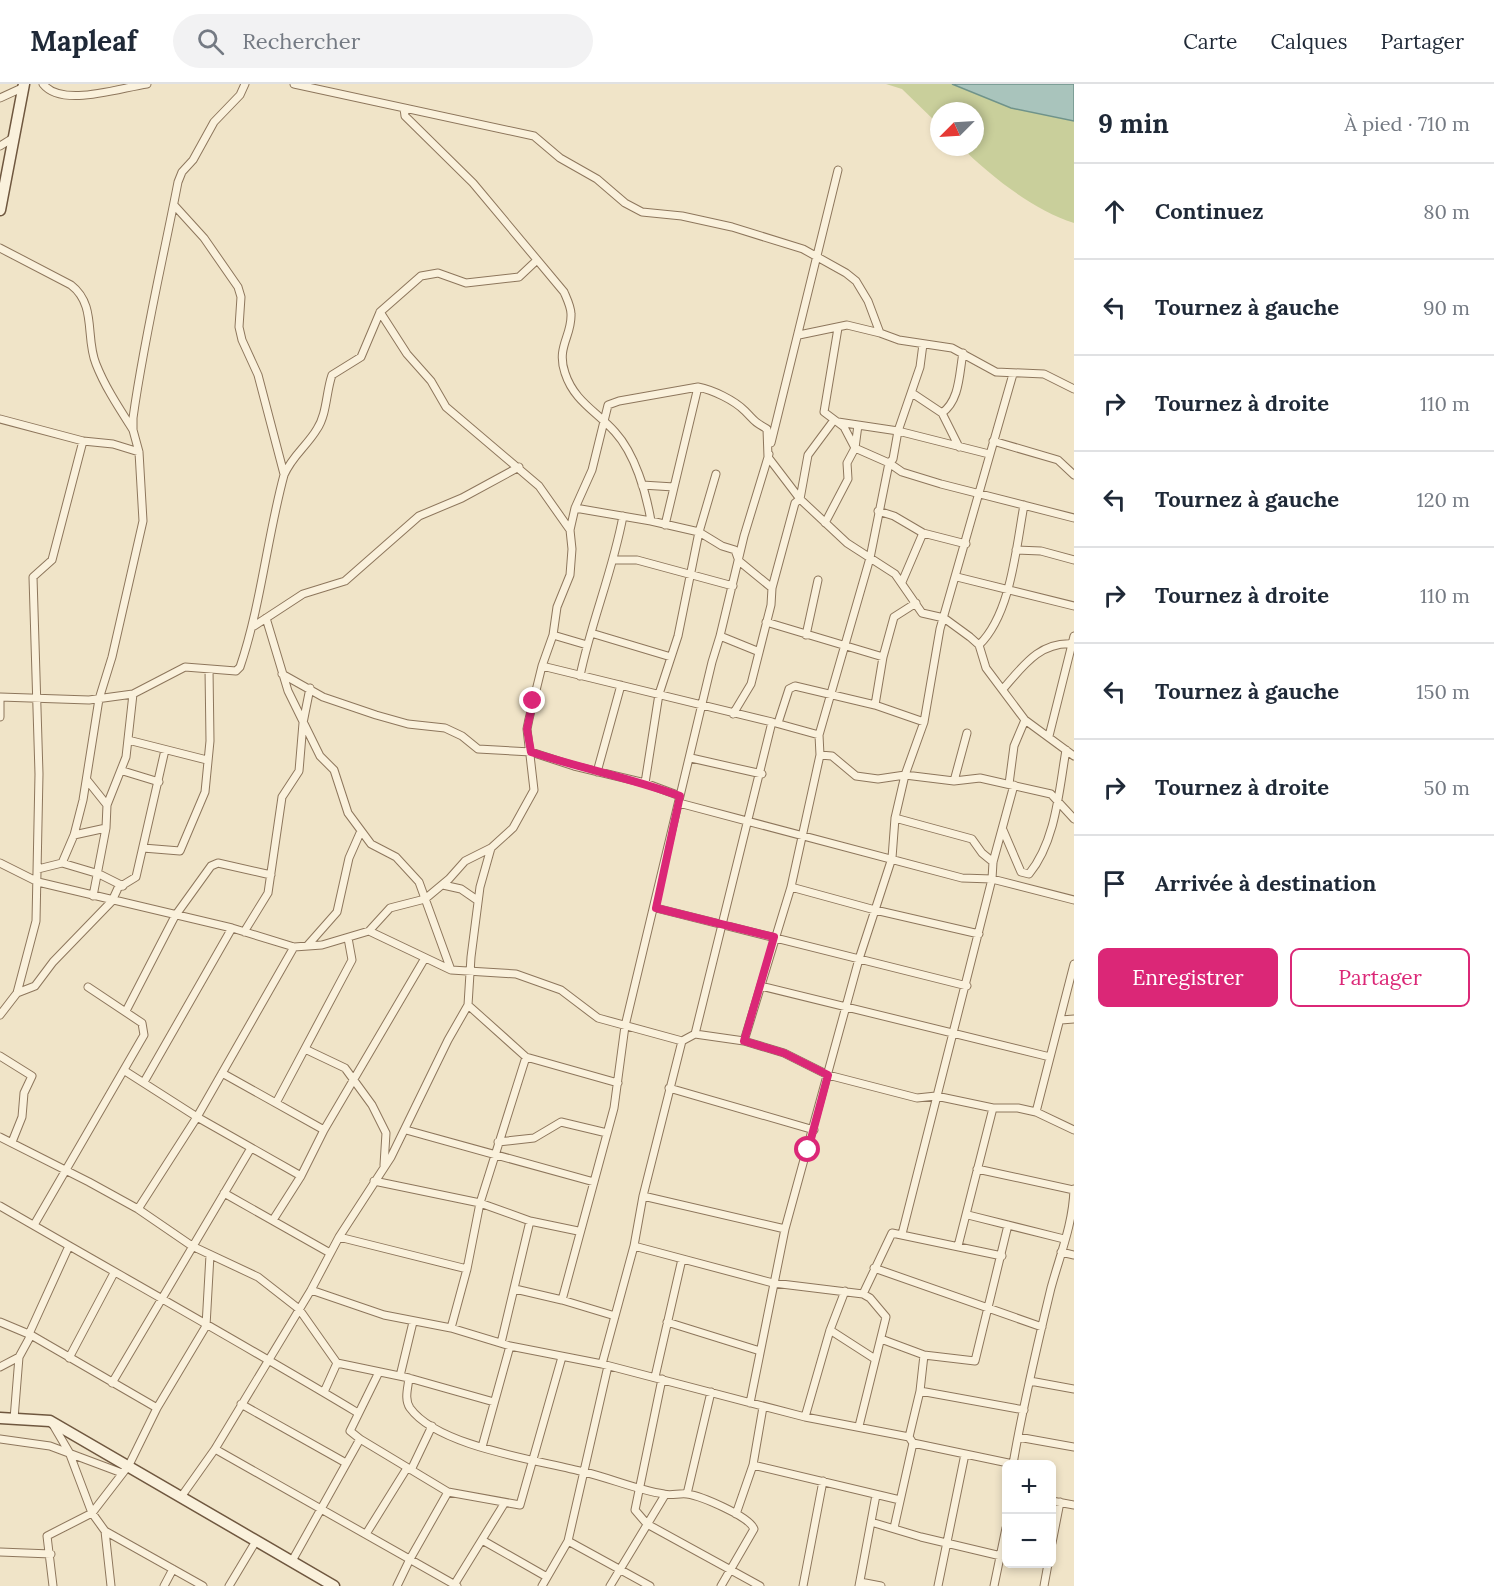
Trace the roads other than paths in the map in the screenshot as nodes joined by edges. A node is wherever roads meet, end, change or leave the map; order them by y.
1 (43, 84) edge
2 (147, 84) edge
3 (244, 84) edge
4 (294, 84) edge
5 (24, 85) edge
6 (0, 98) edge
7 (404, 108) junction
8 (14, 138) junction
9 (0, 146) edge
10 (838, 170) dead end
11 (174, 204) junction
12 (0, 210) edge
13 (0, 248) edge
14 (817, 257) junction
15 (536, 261) junction
16 (380, 312) junction
17 (838, 328) junction
18 (880, 333) junction
19 (799, 335) junction
20 (923, 344) junction
21 (963, 353) junction
22 (1013, 374) junction
23 (698, 387) junction
24 (1074, 390) edge
25 (912, 393) junction
26 (942, 413) junction
27 (0, 419) edge
28 (836, 421) junction
29 (604, 422) junction
30 (858, 425) junction
31 (133, 429) junction
32 (898, 431) junction
33 (83, 441) junction
34 (993, 441) junction
35 (959, 447) junction
36 (855, 448) junction
37 (139, 452) junction
38 (989, 454) junction
39 (768, 457) junction
40 (889, 463) junction
41 (519, 467) junction
42 (716, 474) dead end
43 (284, 475) junction
44 (1074, 475) edge
45 (642, 485) junction
46 (674, 487) junction
47 (979, 494) junction
48 (800, 499) junction
49 (1023, 505) junction
50 (575, 508) junction
51 (878, 511) junction
52 (622, 516) junction
53 (1074, 518) edge
54 (651, 521) junction
55 (825, 523) junction
56 (665, 525) junction
57 (570, 530) junction
58 (699, 532) junction
59 (923, 533) junction
60 (966, 544) junction
61 (1016, 550) junction
62 (870, 558) junction
63 (614, 560) junction
64 (1074, 560) edge
65 (739, 561) junction
66 (691, 573) junction
67 (957, 578) junction
68 (818, 580) dead end
69 (902, 582) junction
70 (732, 586) junction
71 (772, 588) junction
72 (1007, 590) junction
73 (916, 603) junction
74 (1074, 606) edge
75 (266, 618) junction
76 (944, 618) junction
77 (766, 622) junction
78 (254, 626) junction
79 (591, 633) junction
80 (553, 635) junction
81 (806, 635) junction
82 (720, 636) junction
83 (1073, 642) edge
84 (587, 645) junction
85 (979, 645) junction
86 (844, 646) junction
87 (757, 651) junction
88 (671, 657) junction
89 (883, 657) junction
90 (542, 666) junction
91 (209, 669) junction
92 (282, 674) junction
93 (580, 676) junction
94 (621, 685) junction
95 (310, 688) junction
96 (1003, 689) junction
97 (133, 694) junction
98 (659, 694) junction
99 (831, 695) junction
100 (0, 697) edge
101 (35, 698) junction
102 (99, 699) junction
103 (875, 705) junction
104 (701, 706) junction
105 (733, 714) junction
106 (0, 717) edge
107 (1025, 720) junction
108 (924, 722) junction
109 (303, 723) junction
110 (775, 723) junction
111 (967, 733) dead end
112 (819, 735) junction
113 (1049, 736) junction
114 (128, 740) junction
115 (165, 750) junction
116 (1066, 750) junction
117 (531, 752) junction
118 (820, 755) junction
119 (1074, 756) edge
120 (691, 758) junction
121 (207, 760) junction
122 (123, 771) junction
123 (597, 772) junction
124 (762, 774) junction
125 (905, 775) junction
126 (87, 780) junction
127 (954, 781) junction
128 (159, 782) junction
129 (645, 783) junction
130 (1012, 784) junction
131 (679, 799) junction
132 (1057, 800) junction
133 (106, 805) junction
134 (895, 818) junction
135 (1074, 819) edge
136 (749, 822) junction
137 (106, 828) junction
138 (1003, 830) junction
139 (360, 833) junction
140 (801, 834) junction
141 (74, 835) junction
142 (143, 848) junction
143 (491, 848) junction
144 (892, 858) junction
145 (993, 862) junction
146 (0, 863) edge
147 (62, 864) junction
148 (38, 869) junction
149 (99, 874) junction
150 (271, 875) junction
151 (992, 879) junction
152 (38, 882) junction
153 (443, 885) junction
154 (123, 886) junction
155 (791, 886) junction
156 (93, 896) junction
157 (425, 899) junction
158 (477, 900) junction
159 (1074, 900) edge
160 (112, 901) junction
161 (656, 908) junction
162 (875, 910) junction
163 (175, 916) junction
164 (723, 924) junction
165 (232, 928) junction
166 (369, 931) junction
167 (244, 932) junction
168 (979, 934) junction
169 (774, 937) junction
170 (348, 938) junction
171 (307, 946) junction
172 (294, 947) junction
173 (425, 958) junction
174 (859, 959) junction
175 (1074, 964) edge
176 (451, 969) junction
177 (472, 971) junction
178 (967, 986) junction
179 (88, 987) dead end
180 (761, 987) junction
181 (17, 993) junction
182 (468, 1005) junction
183 (845, 1008) junction
184 (126, 1011) junction
185 (0, 1015) edge
186 (1074, 1019) edge
187 (1060, 1020) junction
188 (626, 1026) junction
189 (953, 1032) junction
190 (695, 1034) junction
191 (682, 1041) junction
192 (744, 1041) junction
193 (305, 1049) junction
194 (0, 1056) edge
195 (526, 1057) junction
196 (1050, 1057) junction
197 (125, 1071) junction
198 (222, 1073) junction
199 (828, 1075) junction
200 (352, 1081) junction
201 (144, 1082) junction
202 (618, 1083) junction
203 (669, 1088) junction
204 (936, 1096) junction
205 (276, 1103) junction
206 (993, 1108) junction
207 (1036, 1112) junction
208 (197, 1117) junction
209 (324, 1130) junction
210 (406, 1130) junction
211 (814, 1130) junction
212 (1074, 1130) edge
213 (607, 1133) junction
214 (0, 1137) edge
215 (12, 1142) junction
216 (498, 1142) junction
217 (251, 1148) junction
218 (493, 1156) junction
219 (384, 1165) junction
220 (977, 1169) junction
221 (65, 1171) junction
222 (301, 1176) junction
223 (374, 1181) junction
224 (594, 1182) junction
225 (1074, 1190) edge
226 (224, 1193) junction
227 (643, 1196) junction
228 (480, 1203) junction
229 (0, 1206) edge
230 (1074, 1206) edge
231 (138, 1209) junction
232 (968, 1215) junction
233 (273, 1220) junction
234 (530, 1221) junction
235 (34, 1225) junction
236 (1008, 1225) junction
237 (784, 1229) junction
238 (578, 1232) junction
239 (902, 1234) junction
240 (339, 1237) junction
241 (1064, 1239) junction
242 (69, 1246) junction
243 (192, 1246) junction
244 (634, 1246) junction
245 (958, 1246) junction
246 (330, 1252) junction
247 (1061, 1252) junction
248 (1074, 1255) edge
249 (210, 1256) junction
250 (1002, 1256) junction
251 (682, 1259) junction
252 (467, 1269) junction
253 (874, 1269) junction
254 (114, 1273) junction
255 (773, 1283) junction
256 (515, 1289) junction
257 (311, 1290) junction
258 (845, 1291) junction
259 (863, 1294) junction
260 (161, 1299) junction
261 (562, 1300) junction
262 (299, 1309) junction
263 (988, 1310) junction
264 (615, 1316) junction
265 (0, 1322) edge
266 (413, 1322) junction
267 (667, 1322) junction
268 (206, 1326) junction
269 (1042, 1327) junction
270 (451, 1328) junction
271 (830, 1330) junction
272 (30, 1335) junction
273 (881, 1339) junction
274 (501, 1343) junction
275 (510, 1346) junction
276 (760, 1351) junction
277 (924, 1354) junction
278 (19, 1357) junction
279 (562, 1357) junction
280 (69, 1358) junction
281 (269, 1359) junction
282 (875, 1359) junction
283 (337, 1363) junction
284 (605, 1365) junction
285 (0, 1367) edge
286 (379, 1372) junction
287 (399, 1376) junction
288 (409, 1378) junction
289 (658, 1378) junction
290 (1030, 1381) junction
291 (112, 1383) junction
292 (1074, 1389) edge
293 (920, 1390) junction
294 (324, 1392) junction
295 (711, 1392) junction
296 (494, 1402) junction
297 (750, 1403) junction
298 (241, 1404) junction
299 (763, 1407) junction
300 (157, 1408) junction
301 (1024, 1410) junction
302 (358, 1413) junction
303 (805, 1417) junction
304 (0, 1418) edge
305 (15, 1419) junction
306 (50, 1421) junction
307 (432, 1426) junction
308 (859, 1426) junction
309 (1018, 1437) junction
310 (0, 1439) edge
311 (360, 1439) junction
312 (911, 1440) junction
313 (482, 1447) junction
314 (1074, 1448) edge
315 (215, 1449) junction
316 (69, 1452) junction
317 (965, 1454) junction
318 (531, 1459) junction
319 (1014, 1460) edge
320 (1002, 1462) edge
321 (346, 1463) junction
322 (753, 1466) junction
323 (126, 1469) junction
324 (409, 1469) junction
325 (584, 1472) junction
326 (823, 1481) junction
327 (642, 1488) junction
328 (448, 1492) junction
329 (687, 1494) junction
330 (665, 1495) junction
331 (876, 1495) junction
332 (181, 1497) junction
333 (900, 1500) junction
334 (1056, 1502) edge
335 (1060, 1502) junction
336 (504, 1504) junction
337 (1074, 1505) edge
338 (321, 1507) junction
339 (92, 1513) junction
340 (736, 1514) junction
341 (1056, 1516) edge
342 (871, 1522) junction
343 (647, 1524) junction
344 (894, 1528) junction
345 (105, 1531) junction
346 (366, 1534) junction
347 (482, 1540) junction
348 (568, 1540) junction
349 (256, 1542) junction
350 (948, 1544) junction
351 (1002, 1550) edge
352 (0, 1552) edge
353 (51, 1554) junction
354 (1001, 1556) junction
355 (410, 1559) junction
356 (292, 1561) junction
357 (620, 1568) junction
358 (1047, 1568) edge
359 (172, 1569) junction
360 (730, 1570) junction
361 (547, 1577) junction
362 (319, 1582) edge
363 (860, 1584) edge
364 (456, 1585) edge
365 (53, 1586) edge
366 (111, 1586) edge
367 (164, 1586) edge
368 (203, 1586) edge
369 (229, 1586) edge
370 (334, 1586) edge
371 (397, 1586) edge
372 (542, 1586) edge
373 (610, 1586) edge
374 (650, 1586) edge
375 (721, 1586) edge
376 (760, 1586) edge
377 (803, 1586) edge
378 (881, 1586) edge
379 (938, 1586) edge
380 (994, 1586) edge
381 (1044, 1586) edge

1 - 2 street
3 - 11 street
4 - 7 street
5 - 6 street
5 - 8 main road
7 - 14 street
7 - 15 street
8 - 9 street
8 - 12 main road
10 - 14 street
11 - 31 street
11 - 43 street
13 - 31 street
14 - 18 street
14 - 19 street
15 - 16 street
15 - 29 street
16 - 41 street
16 - 43 street
17 - 18 street
17 - 19 street
17 - 28 street
18 - 20 street
19 - 39 street
20 - 21 street
20 - 25 street
21 - 22 street
21 - 26 street
22 - 24 street
22 - 34 street
23 - 29 street
23 - 39 street
23 - 46 street
25 - 26 street
25 - 32 street
26 - 35 street
27 - 33 street
28 - 30 street
28 - 36 street
28 - 48 street
29 - 45 street
29 - 50 street
30 - 32 street
30 - 36 street
31 - 37 street
32 - 35 street
32 - 40 street
33 - 37 street
33 - 101 street
34 - 38 street
34 - 44 street
35 - 38 street
36 - 40 street
36 - 55 street
37 - 102 street
38 - 47 street
39 - 48 street
39 - 65 street
40 - 47 street
40 - 51 street
41 - 57 street
41 - 75 street
42 - 58 street
43 - 78 street
45 - 46 street
45 - 54 street
46 - 56 street
47 - 49 street
47 - 60 street
48 - 55 street
48 - 71 street
49 - 53 street
49 - 61 street
50 - 52 street
50 - 57 street
51 - 59 street
51 - 62 street
52 - 54 street
52 - 63 street
54 - 56 street
55 - 62 street
56 - 58 street
57 - 80 street
58 - 65 street
58 - 66 street
59 - 60 street
59 - 69 street
60 - 67 street
61 - 64 street
61 - 72 street
62 - 69 street
62 - 86 street
63 - 66 street
63 - 79 street
65 - 70 street
65 - 71 street
66 - 70 street
66 - 88 street
67 - 72 street
67 - 76 street
68 - 81 street
69 - 73 street
70 - 82 street
71 - 77 street
72 - 74 street
72 - 85 street
73 - 76 street
73 - 89 street
75 - 78 street
75 - 92 street
76 - 85 street
76 - 108 street
77 - 81 street
77 - 87 street
78 - 91 street
79 - 84 street
79 - 88 street
80 - 84 street
80 - 90 street
81 - 86 street
82 - 87 street
82 - 104 street
83 - 96 street
83 - 113 street
84 - 93 street
85 - 96 street
86 - 89 street
86 - 99 street
87 - 105 street
88 - 98 street
89 - 103 street
90 - 93 street
90 - 117 street
91 - 97 street
91 - 121 street
92 - 95 street
92 - 109 street
93 - 94 street
94 - 98 street
94 - 123 street
95 - 109 street
95 - 117 street
96 - 107 street
97 - 102 street
97 - 114 street
98 - 104 street
98 - 129 street
99 - 103 street
99 - 110 street
99 - 112 street
100 - 101 street
100 - 106 street
101 - 102 street
101 - 148 street
102 - 126 street
103 - 108 street
104 - 105 street
104 - 120 street
105 - 110 street
107 - 113 street
107 - 130 street
108 - 125 street
109 - 139 street
109 - 150 street
110 - 112 street
110 - 124 street
111 - 127 street
112 - 118 street
113 - 116 street
114 - 115 street
114 - 122 street
115 - 121 street
115 - 128 street
116 - 119 street
116 - 132 street
117 - 123 street
117 - 143 street
118 - 125 street
118 - 140 street
120 - 124 street
120 - 131 street
121 - 142 street
122 - 128 street
122 - 133 street
123 - 129 street
124 - 136 street
125 - 127 street
125 - 134 street
126 - 133 street
126 - 141 street
127 - 130 street
128 - 142 street
129 - 131 street
130 - 132 street
130 - 138 street
131 - 136 street
131 - 161 street
132 - 135 street
132 - 138 street
133 - 137 street
134 - 144 street
134 - 145 street
136 - 140 street
136 - 164 street
137 - 141 street
137 - 149 street
138 - 145 street
139 - 157 street
139 - 171 street
140 - 144 street
140 - 155 street
141 - 147 street
142 - 154 street
143 - 153 street
143 - 158 street
144 - 151 street
144 - 162 street
145 - 151 street
146 - 152 street
147 - 148 street
147 - 149 street
148 - 152 street
149 - 154 street
149 - 156 street
150 - 163 street
150 - 167 street
151 - 159 street
151 - 168 street
152 - 156 street
152 - 181 street
153 - 157 street
153 - 158 street
154 - 160 street
155 - 162 street
155 - 169 street
156 - 160 street
157 - 166 street
157 - 176 street
158 - 177 street
160 - 163 street
160 - 181 street
161 - 164 street
161 - 188 street
162 - 168 street
162 - 174 street
163 - 165 street
163 - 184 street
164 - 169 street
164 - 190 street
165 - 167 street
165 - 201 street
166 - 170 street
166 - 173 street
167 - 172 street
168 - 178 street
169 - 174 street
169 - 180 street
170 - 171 street
170 - 193 street
171 - 172 street
172 - 198 street
173 - 176 street
173 - 200 street
174 - 178 street
174 - 183 street
175 - 187 street
176 - 177 street
177 - 182 street
177 - 188 street
178 - 189 street
179 - 184 street
180 - 183 street
180 - 192 street
181 - 185 street
182 - 195 street
182 - 210 street
183 - 189 street
183 - 199 street
184 - 197 street
186 - 187 street
187 - 196 street
188 - 191 street
188 - 202 street
189 - 196 street
189 - 204 street
190 - 191 street
190 - 192 street
191 - 203 street
192 - 199 street
193 - 200 street
193 - 205 street
194 - 215 street
195 - 202 street
195 - 216 street
196 - 207 street
197 - 201 street
197 - 221 street
198 - 205 street
198 - 208 street
199 - 204 street
199 - 211 street
200 - 209 street
200 - 219 street
201 - 208 street
202 - 213 street
203 - 211 street
203 - 227 street
204 - 206 street
204 - 239 street
205 - 209 street
206 - 207 street
206 - 220 street
207 - 212 street
208 - 217 street
208 - 231 street
209 - 222 street
210 - 218 street
210 - 219 street
211 - 237 street
213 - 216 street
213 - 224 street
214 - 215 street
215 - 221 street
216 - 218 street
217 - 222 street
217 - 226 street
218 - 224 street
218 - 228 street
219 - 223 street
220 - 225 street
220 - 232 street
221 - 231 street
221 - 235 street
222 - 233 street
223 - 228 street
223 - 240 street
224 - 238 street
225 - 230 street
226 - 233 street
226 - 243 street
227 - 237 street
227 - 244 street
228 - 234 street
228 - 252 street
229 - 235 street
230 - 241 street
231 - 243 street
232 - 236 street
232 - 245 street
233 - 246 street
234 - 238 street
234 - 256 street
235 - 242 street
236 - 241 street
236 - 250 street
237 - 255 street
238 - 261 street
239 - 245 street
239 - 253 street
240 - 246 street
240 - 252 street
241 - 247 street
242 - 254 street
242 - 272 street
243 - 249 street
243 - 260 street
244 - 251 street
244 - 264 street
245 - 250 street
246 - 257 street
247 - 248 street
247 - 269 street
249 - 262 street
249 - 268 street
250 - 263 street
251 - 255 street
251 - 267 street
252 - 270 street
253 - 259 street
253 - 263 street
254 - 260 street
254 - 280 street
255 - 258 street
255 - 276 street
256 - 261 street
256 - 274 street
257 - 262 street
257 - 266 street
258 - 259 street
258 - 271 street
259 - 273 street
260 - 268 street
260 - 291 street
261 - 264 street
262 - 281 street
262 - 283 street
263 - 269 street
263 - 277 street
264 - 284 street
265 - 272 street
266 - 270 street
266 - 287 street
267 - 276 street
267 - 289 street
268 - 281 street
268 - 300 street
269 - 290 street
270 - 274 street
271 - 282 street
271 - 303 street
272 - 278 street
272 - 280 street
273 - 277 street
273 - 282 street
274 - 275 street
275 - 279 street
275 - 296 street
276 - 297 street
277 - 293 street
278 - 285 street
278 - 305 street
279 - 284 street
279 - 318 street
280 - 291 street
281 - 294 street
281 - 298 street
282 - 308 street
283 - 286 street
283 - 294 street
284 - 289 street
284 - 325 street
286 - 287 street
286 - 302 street
287 - 288 street
288 - 296 street
288 - 307 street
289 - 295 street
289 - 327 street
290 - 292 street
290 - 301 street
291 - 300 street
293 - 301 street
293 - 312 street
294 - 302 street
295 - 297 street
295 - 329 street
296 - 313 street
297 - 299 street
298 - 315 street
298 - 321 street
299 - 303 street
299 - 322 street
300 - 323 street
301 - 309 street
302 - 311 street
303 - 308 street
304 - 305 main road
305 - 306 main road
306 - 316 street
306 - 323 main road
307 - 313 street
307 - 324 street
308 - 312 street
309 - 314 street
309 - 319 street
310 - 316 street
311 - 321 street
311 - 324 street
312 - 317 street
312 - 333 street
313 - 318 street
315 - 332 street
315 - 338 street
316 - 323 street
316 - 339 street
317 - 320 street
317 - 350 street
318 - 325 street
318 - 336 street
321 - 338 street
322 - 326 street
322 - 340 street
323 - 332 main road
323 - 339 street
324 - 328 street
324 - 346 street
325 - 327 street
325 - 348 street
326 - 331 street
326 - 377 street
327 - 330 street
327 - 343 street
328 - 336 street
328 - 355 street
329 - 330 street
329 - 340 street
330 - 343 street
331 - 333 street
331 - 342 street
332 - 349 main road
333 - 344 street
334 - 335 street
335 - 337 street
335 - 341 street
336 - 347 street
338 - 346 street
338 - 356 street
339 - 345 street
339 - 353 street
340 - 360 street
342 - 344 street
342 - 363 street
343 - 357 street
343 - 360 street
344 - 350 street
345 - 359 street
345 - 366 street
346 - 355 street
347 - 361 street
347 - 364 street
348 - 357 street
348 - 361 street
349 - 356 main road
349 - 369 street
350 - 354 street
350 - 379 street
351 - 354 street
352 - 353 street
353 - 365 street
354 - 380 street
355 - 364 street
355 - 371 street
356 - 362 main road
357 - 373 street
357 - 374 street
358 - 381 street
359 - 367 street
359 - 368 street
360 - 375 street
360 - 376 street
361 - 372 street
362 - 370 main road
363 - 378 street

